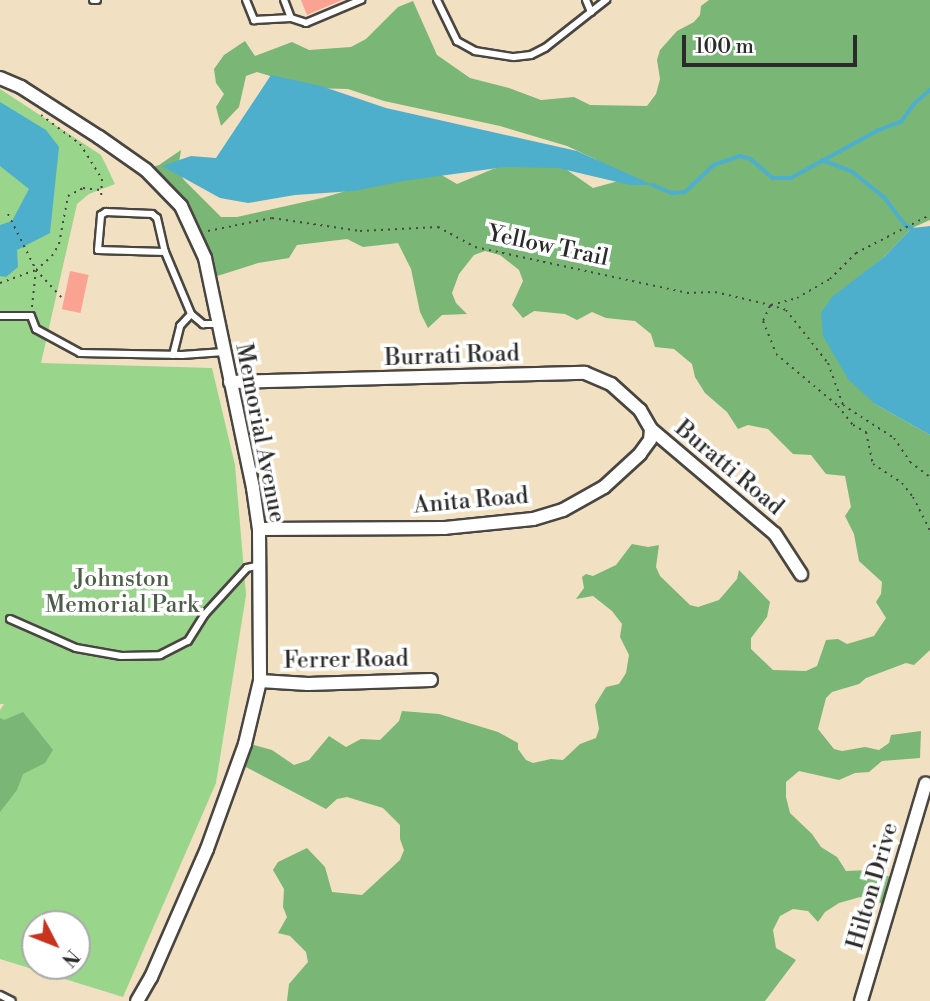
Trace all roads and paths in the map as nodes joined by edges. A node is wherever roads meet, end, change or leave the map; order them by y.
1 (246, 0) edge
2 (284, 0) edge
3 (361, 0) edge
4 (437, 0) edge
5 (586, 0) edge
6 (606, 0) edge
7 (591, 12) junction
8 (291, 18) junction
9 (0, 78) edge
10 (39, 114) dead end
11 (101, 190) junction
12 (101, 200) dead end
13 (8, 214) dead end
14 (930, 215) edge
15 (197, 234) junction
16 (164, 252) junction
17 (36, 270) junction
18 (0, 283) edge
19 (61, 298) dead end
20 (770, 305) junction
21 (191, 314) junction
22 (0, 316) edge
23 (32, 317) junction
24 (218, 324) junction
25 (224, 352) junction
26 (173, 355) junction
27 (230, 382) junction
28 (652, 429) junction
29 (930, 477) edge
30 (259, 529) junction
31 (930, 531) edge
32 (260, 565) junction
33 (801, 574) dead end
34 (10, 619) dead end
35 (431, 680) dead end
36 (260, 681) junction
37 (926, 783) dead end
38 (0, 995) edge
39 (12, 1001) edge
40 (137, 1001) edge
41 (861, 1001) edge

1 - 8 lane
2 - 8 lane
3 - 8 lane
4 - 7 lane
5 - 7 lane
6 - 7 lane
9 - 15 street, Memorial Avenue
10 - 11 path
11 - 12 path
11 - 17 path
13 - 17 path
14 - 20 path
15 - 20 path, Yellow Trail
15 - 24 street, Memorial Avenue
16 - 16 lane
16 - 21 lane
17 - 18 path
17 - 19 path
17 - 23 path
20 - 29 path, Yellow Trail
20 - 31 path
21 - 24 lane
21 - 26 lane
22 - 23 lane
23 - 26 lane
24 - 25 street, Memorial Avenue
25 - 26 lane
25 - 27 street, Memorial Avenue
27 - 28 street, Burrati Road
27 - 30 street, Memorial Avenue
28 - 30 street, Anita Road
28 - 33 street, Buratti Road
30 - 32 street, Memorial Avenue
32 - 34 lane
32 - 36 street, Memorial Avenue
35 - 36 street, Ferrer Road
36 - 40 street, Memorial Avenue
37 - 41 street, Hilton Drive
38 - 39 lane

